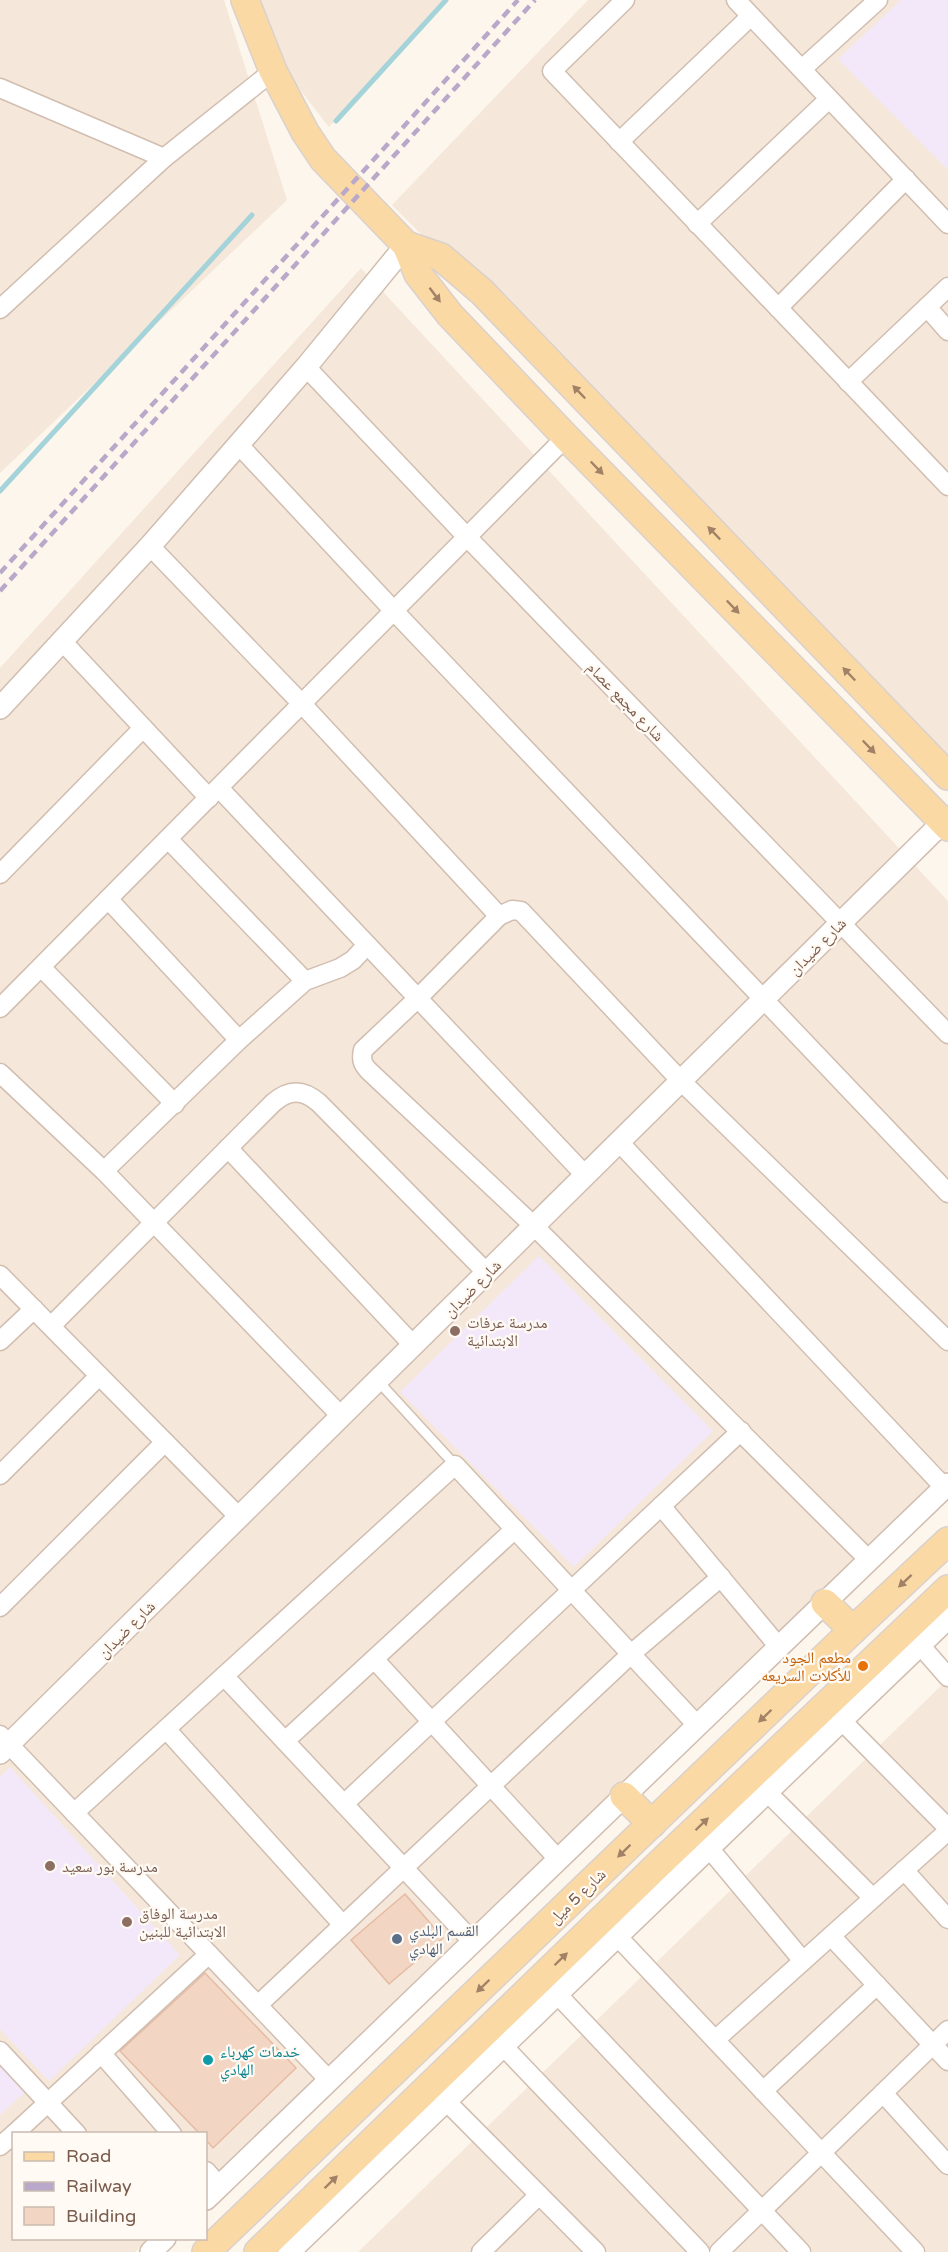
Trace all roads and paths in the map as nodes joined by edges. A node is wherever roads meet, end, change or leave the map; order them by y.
1 (245, 0) edge
2 (625, 0) edge
3 (736, 0) edge
4 (878, 0) edge
5 (752, 16) junction
6 (802, 69) junction
7 (273, 71) junction
8 (0, 88) edge
9 (830, 99) junction
10 (620, 142) junction
11 (164, 158) junction
12 (906, 179) junction
13 (698, 224) junction
14 (948, 224) edge
15 (406, 245) junction
16 (948, 287) edge
17 (927, 307) junction
18 (778, 308) junction
19 (0, 309) edge
20 (948, 331) edge
21 (306, 367) junction
22 (848, 382) junction
23 (566, 437) junction
24 (238, 444) junction
25 (948, 486) edge
26 (467, 537) junction
27 (150, 546) junction
28 (394, 611) junction
29 (61, 640) junction
30 (302, 704) junction
31 (0, 708) edge
32 (143, 728) junction
33 (948, 776) edge
34 (214, 793) junction
35 (945, 825) edge
36 (168, 839) junction
37 (0, 874) edge
38 (108, 899) junction
39 (499, 916) junction
40 (841, 923) junction
41 (367, 945) junction
42 (41, 967) junction
43 (305, 981) junction
44 (417, 999) junction
45 (764, 999) junction
46 (0, 1008) edge
47 (948, 1034) edge
48 (239, 1040) junction
49 (0, 1072) edge
50 (681, 1081) junction
51 (175, 1104) junction
52 (619, 1142) junction
53 (228, 1148) junction
54 (104, 1172) junction
55 (585, 1175) junction
56 (948, 1193) edge
57 (154, 1222) junction
58 (534, 1226) junction
59 (487, 1273) junction
60 (0, 1275) edge
61 (34, 1309) junction
62 (51, 1326) junction
63 (0, 1341) edge
64 (948, 1341) edge
65 (413, 1345) junction
66 (99, 1376) junction
67 (378, 1380) junction
68 (342, 1416) junction
69 (741, 1431) junction
70 (165, 1442) junction
71 (455, 1466) junction
72 (0, 1475) edge
73 (946, 1485) edge
74 (661, 1506) junction
75 (239, 1517) junction
76 (514, 1529) junction
77 (948, 1541) edge
78 (869, 1560) junction
79 (721, 1577) junction
80 (948, 1589) edge
81 (571, 1590) junction
82 (825, 1603) junction
83 (0, 1607) edge
84 (948, 1618) edge
85 (853, 1630) junction
86 (779, 1647) junction
87 (908, 1647) junction
88 (631, 1654) junction
89 (374, 1659) junction
90 (224, 1676) junction
91 (948, 1677) edge
92 (841, 1720) junction
93 (431, 1721) junction
94 (697, 1725) junction
95 (166, 1729) junction
96 (285, 1741) junction
97 (3, 1744) edge
98 (491, 1786) junction
99 (767, 1792) junction
100 (624, 1796) junction
101 (344, 1804) junction
102 (74, 1813) junction
103 (652, 1824) junction
104 (948, 1829) edge
105 (709, 1848) junction
106 (558, 1860) junction
107 (404, 1868) junction
108 (904, 1870) junction
109 (667, 1873) junction
110 (873, 1898) junction
111 (948, 1919) edge
112 (344, 1925) junction
113 (617, 1936) junction
114 (831, 1936) junction
115 (473, 1942) junction
116 (209, 1954) junction
117 (803, 1961) junction
118 (877, 1985) junction
119 (557, 1994) junction
120 (258, 2005) junction
121 (948, 2030) edge
122 (715, 2040) junction
123 (933, 2045) junction
124 (503, 2046) junction
125 (0, 2050) edge
126 (101, 2053) junction
127 (948, 2061) edge
128 (329, 2080) junction
129 (763, 2091) junction
130 (883, 2093) junction
131 (446, 2101) junction
132 (48, 2102) junction
133 (16, 2132) edge
134 (76, 2132) edge
135 (171, 2132) edge
136 (12, 2136) edge
137 (0, 2146) edge
138 (821, 2153) junction
139 (948, 2165) edge
140 (280, 2180) junction
141 (210, 2185) edge
142 (539, 2195) junction
143 (305, 2207) junction
144 (762, 2211) junction
145 (163, 2240) edge
146 (151, 2252) edge
147 (206, 2252) edge
148 (258, 2252) edge
149 (289, 2252) edge
150 (481, 2252) edge
151 (596, 2252) edge
152 (700, 2252) edge
153 (719, 2252) edge
154 (801, 2252) edge
155 (915, 2252) edge

1 - 7 main road
2 - 10 street
3 - 5 street
4 - 6 street
5 - 6 street
5 - 10 street
6 - 9 street
7 - 11 street
7 - 15 main road
8 - 11 street
9 - 12 street
9 - 13 street
10 - 13 street
11 - 19 street
12 - 14 street
12 - 18 street
13 - 18 street
15 - 21 street
15 -> 23 main road
33 -> 15 main road
16 - 17 street
17 - 20 street
17 - 22 street
18 - 22 street
21 - 24 street
21 - 26 street, شارع مجمع عصام
22 - 25 street
23 - 26 street
23 -> 35 main road
24 - 27 street
24 - 28 street
26 - 28 street
26 - 40 street, شارع مجمع عصام
27 - 29 street
27 - 30 street
28 - 30 street
28 - 45 street
29 - 31 street
29 - 32 street
30 - 34 street
30 - 39 street
32 - 34 street
32 - 37 street
34 - 36 street
34 - 41 street
35 - 40 street, شارع ضيدان
36 - 38 street
36 - 43 street
38 - 42 street
38 - 48 street
39 - 44 street
39 - 50 street
40 - 45 street, شارع ضيدان
40 - 47 street, شارع مجمع عصام
41 - 43 street
41 - 44 street
42 - 46 street
42 - 51 street
43 - 48 street
44 - 55 street
44 - 58 street
45 - 50 street, شارع ضيدان
45 - 56 street
48 - 51 street
49 - 54 street
50 - 52 street, شارع ضيدان
50 - 64 street
51 - 54 street
52 - 55 street, شارع ضيدان
52 - 73 street
53 - 57 street
53 - 59 street
53 - 65 street
54 - 57 street
55 - 58 street, شارع ضيدان
57 - 62 street
57 - 68 street
58 - 59 street, شارع ضيدان
58 - 69 street
59 - 65 street, شارع ضيدان
60 - 61 street
61 - 62 street
61 - 63 street
62 - 66 street
65 - 67 street, شارع ضيدان
66 - 70 street
66 - 72 street
67 - 68 street, شارع ضيدان
67 - 71 lane
68 - 75 street, شارع ضيدان
69 - 74 street
69 - 78 street
70 - 75 street
70 - 83 street
71 - 76 street
71 - 90 street
73 - 78 street
74 - 79 street
74 - 81 street
75 - 97 street, شارع ضيدان
76 - 81 street
76 - 89 street
77 -> 85 main road, شارع 5 ميل
78 - 82 street
79 - 86 street
79 - 88 street
80 - 87 main road, شارع 5 ميل
81 - 88 street
81 - 93 street
82 - 85 main road
82 - 86 street
84 - 87 street
85 -> 103 main road, شارع 5 ميل
86 - 94 street
87 - 91 street
87 - 92 street
109 -> 87 main road, شارع 5 ميل
88 - 94 street
88 - 98 street
89 - 93 street
89 - 96 street
90 - 95 street
90 - 96 street
92 - 99 street
92 - 104 street
93 - 98 street
93 - 101 street
94 - 100 street
95 - 102 street
95 - 112 street
96 - 101 street
97 - 102 street
98 - 106 street
98 - 107 street
99 - 105 street
99 - 110 street
100 - 103 main road
100 - 106 street
101 - 107 street
102 - 116 street
103 -> 140 main road, شارع 5 ميل
104 - 108 street
105 - 109 street
105 - 117 street
106 - 115 street
107 - 112 street
107 - 115 street
108 - 110 street
108 - 111 street
109 - 113 street
143 -> 109 main road, شارع 5 ميل
110 - 114 street
112 - 120 street
113 - 119 street
113 - 122 street
114 - 117 street
114 - 118 street
115 - 128 street
116 - 120 street
116 - 126 street
117 - 122 street
118 - 123 street
118 - 129 street
119 - 124 street
119 - 144 street
120 - 128 street
121 - 123 street
122 - 129 street
123 - 127 street
123 - 130 street
124 - 131 street
124 - 152 street
125 - 132 street
126 - 132 street
126 - 135 street
128 - 141 street
129 - 138 street
130 - 138 street
130 - 139 street
131 - 142 street
131 - 149 street
132 - 133 street
132 - 134 street
136 - 137 street
138 - 144 street
138 - 155 street
140 - 143 main road
140 - 147 main road, شارع 5 ميل
142 - 150 street
142 - 151 street
143 - 148 main road, شارع 5 ميل
144 - 153 street
144 - 154 street
145 - 146 street

